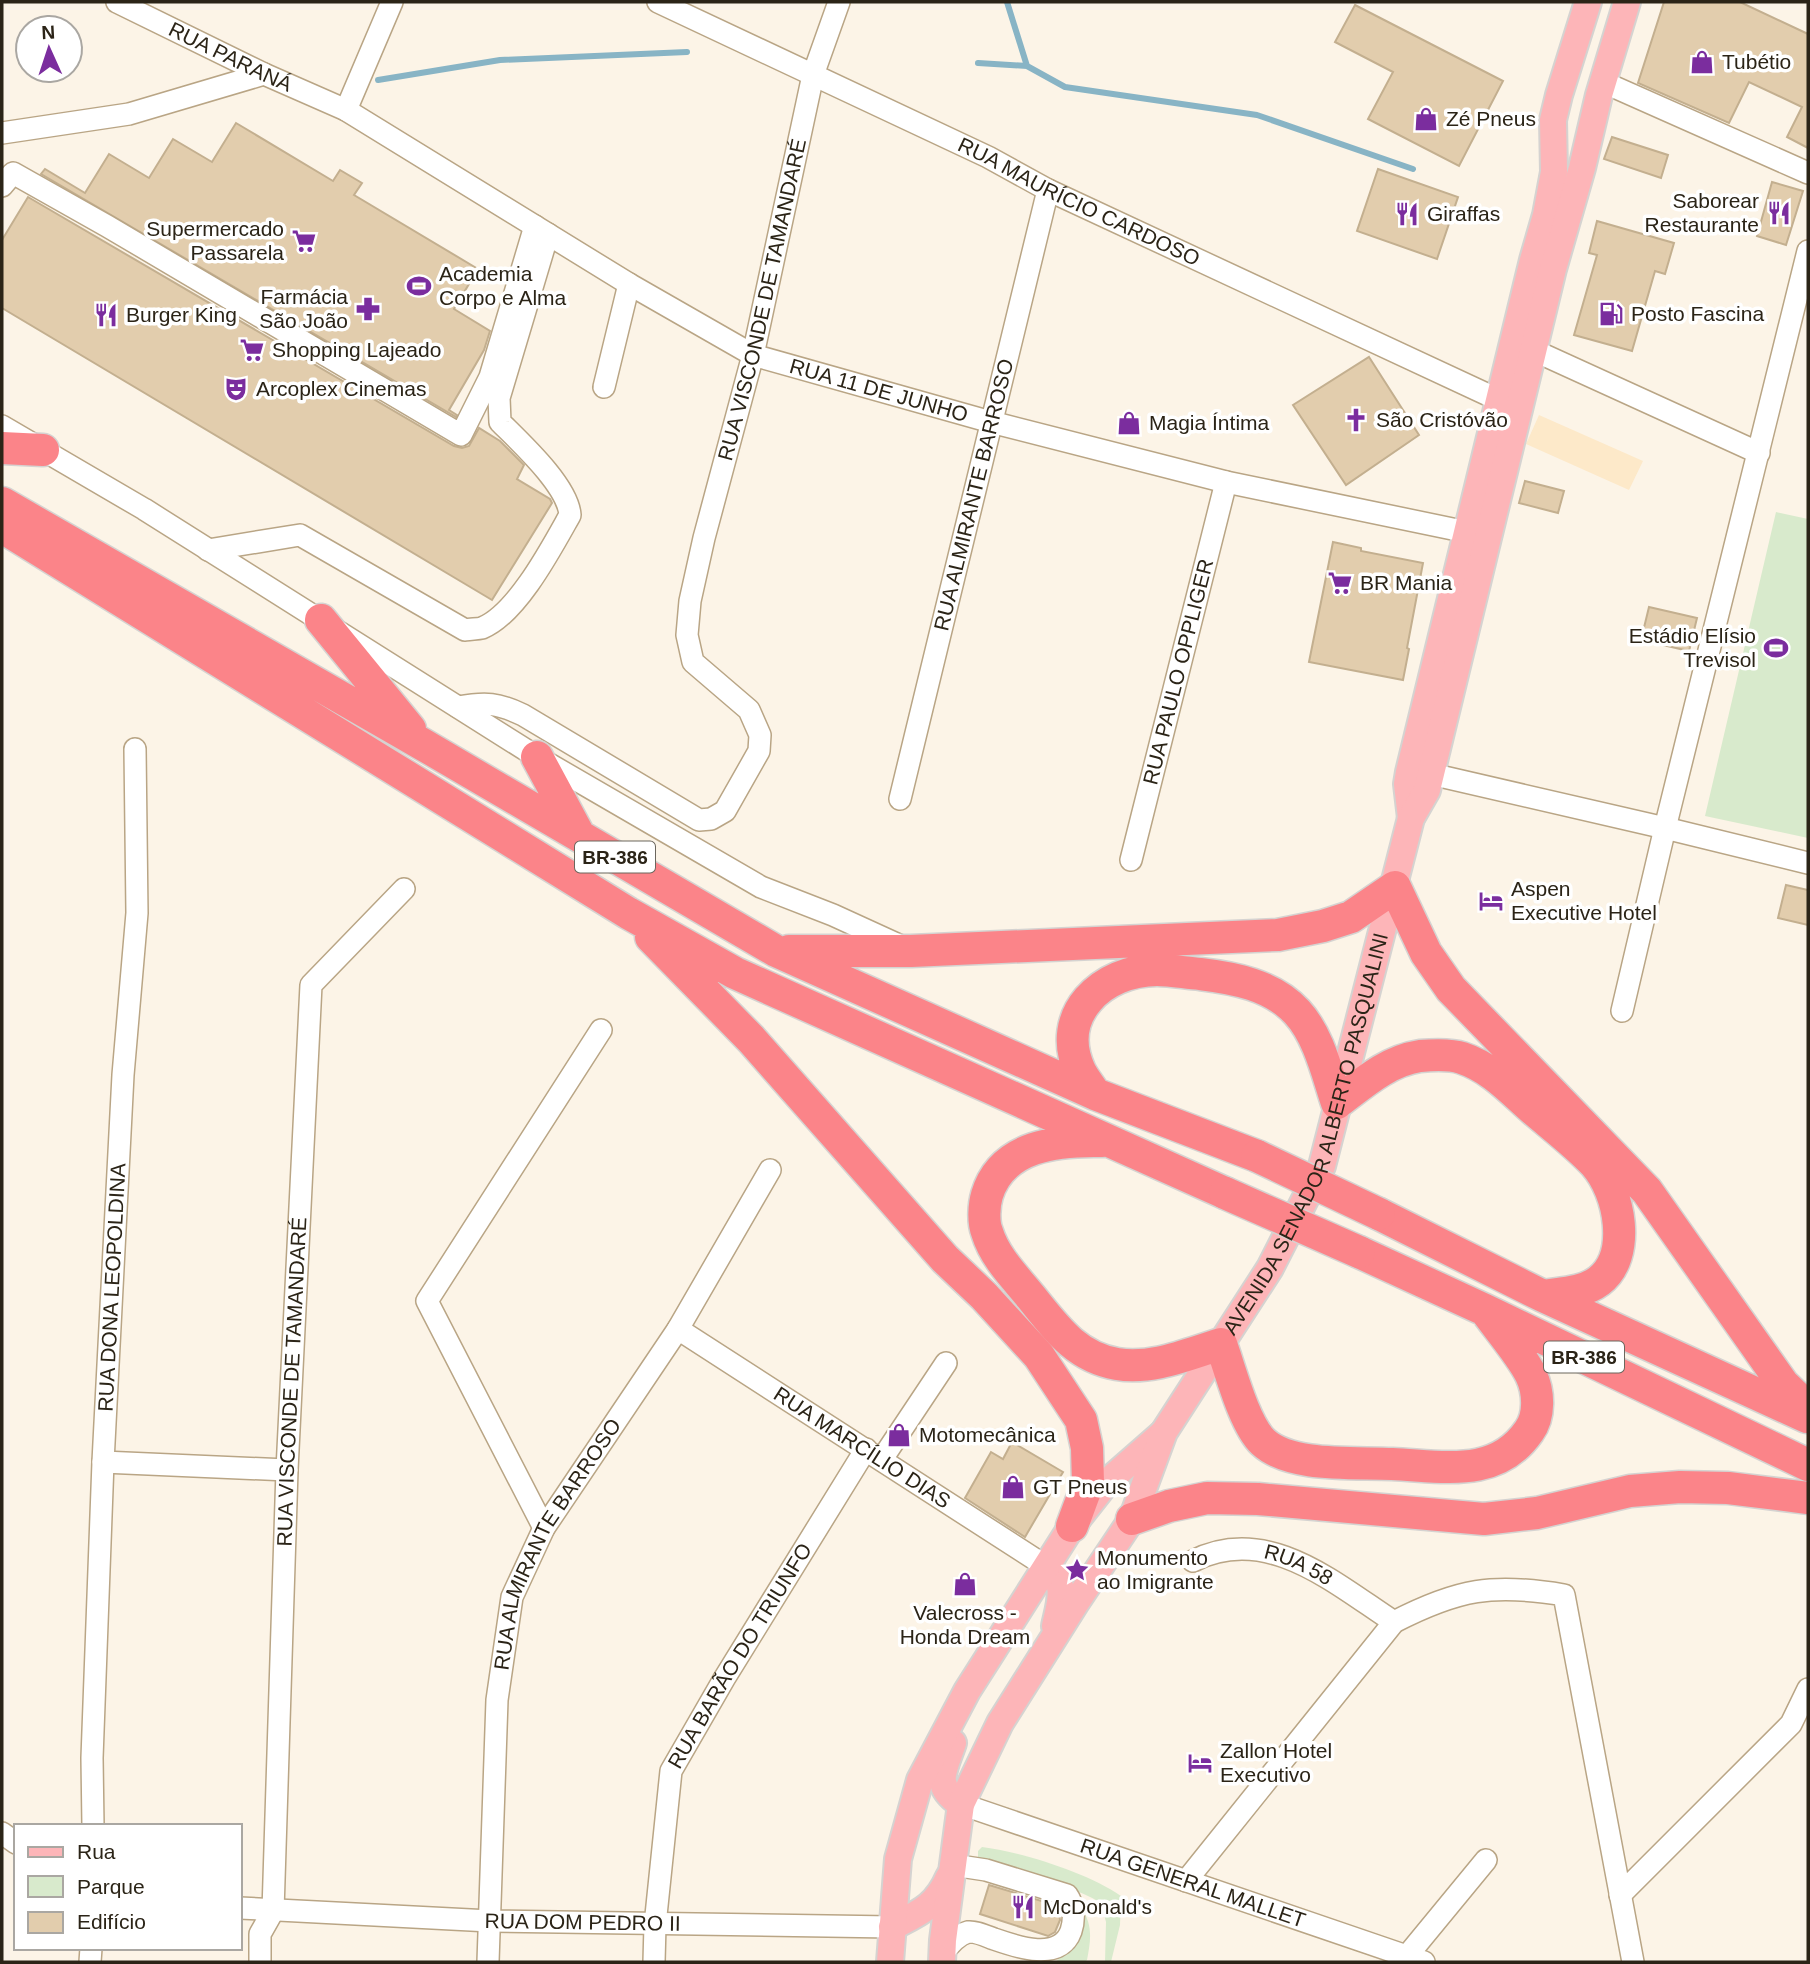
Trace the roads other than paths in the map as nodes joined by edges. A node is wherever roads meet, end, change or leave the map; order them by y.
1 (117, 2) edge
2 (392, 2) edge
3 (657, 2) edge
4 (839, 2) edge
5 (1588, 2) edge
6 (1615, 2) edge
7 (1627, 2) edge
8 (1614, 46) junction
9 (264, 74) junction
10 (813, 75) junction
11 (1603, 82) junction
12 (1562, 84) junction
13 (346, 110) junction
14 (2, 133) edge
15 (1808, 173) edge
16 (2, 186) edge
17 (1048, 191) junction
18 (541, 230) junction
19 (1808, 251) edge
20 (629, 284) junction
21 (1533, 350) junction
22 (753, 355) junction
23 (604, 387) dead end
24 (1499, 400) junction
25 (991, 422) junction
26 (2, 426) edge
27 (2, 448) edge
28 (43, 450) junction
29 (1759, 453) junction
30 (1226, 482) junction
31 (2, 503) edge
32 (2, 527) edge
33 (1467, 532) junction
34 (208, 550) junction
35 (321, 620) junction
36 (458, 707) junction
37 (422, 744) junction
38 (135, 749) dead end
39 (537, 757) junction
40 (1431, 774) junction
41 (900, 799) dead end
42 (1411, 818) junction
43 (1665, 828) junction
44 (580, 836) junction
45 (1132, 860) dead end
46 (1808, 863) edge
47 (1395, 887) junction
48 (404, 889) dead end
49 (628, 913) junction
50 (776, 951) junction
51 (911, 951) junction
52 (1622, 1011) dead end
53 (601, 1030) dead end
54 (1095, 1094) junction
55 (1337, 1104) junction
56 (1114, 1142) junction
57 (770, 1170) dead end
58 (1543, 1296) junction
59 (1485, 1310) junction
60 (678, 1329) junction
61 (1221, 1344) junction
62 (946, 1363) dead end
63 (1808, 1408) edge
64 (1808, 1418) edge
65 (1164, 1432) junction
66 (874, 1454) junction
67 (103, 1462) junction
68 (1808, 1465) edge
69 (288, 1470) junction
70 (1808, 1498) edge
71 (1132, 1519) junction
72 (1072, 1526) junction
73 (544, 1528) junction
74 (1193, 1561) dead end
75 (1047, 1567) junction
76 (1394, 1622) junction
77 (1052, 1641) junction
78 (1808, 1689) edge
79 (967, 1691) junction
80 (1800, 1730) edge
81 (961, 1804) junction
82 (93, 1824) edge
83 (1486, 1860) dead end
84 (953, 1867) junction
85 (1186, 1881) junction
86 (1620, 1895) junction
87 (242, 1908) edge
88 (272, 1910) junction
89 (490, 1921) junction
90 (655, 1925) junction
91 (892, 1927) junction
92 (943, 1958) edge
93 (1415, 1959) edge
94 (260, 1962) edge
95 (488, 1962) edge
96 (654, 1962) edge
97 (890, 1962) edge
98 (1633, 1962) edge

1 - 9 street, RUA PARANÁ
2 - 13 street
3 - 10 street, RUA MAURÍCIO CARDOSO
4 - 10 street, RUA VISCONDE DE TAMANDARÉ
5 - 12 main road, AVENIDA SENADOR ALBERTO PASQUALINI
6 - 8 main road
7 - 8 main road, AVENIDA SENADOR ALBERTO PASQUALINI
8 - 11 main road, AVENIDA SENADOR ALBERTO PASQUALINI
9 - 13 street, RUA PARANÁ
9 - 14 street
10 - 17 street, RUA MAURÍCIO CARDOSO
10 - 22 street, RUA VISCONDE DE TAMANDARÉ
11 - 12 main road
11 - 15 street
11 - 21 main road, AVENIDA SENADOR ALBERTO PASQUALINI
12 - 24 main road, AVENIDA SENADOR ALBERTO PASQUALINI
13 - 18 street, RUA 11 DE JUNHO
16 - 18 street
17 - 24 street, RUA MAURÍCIO CARDOSO
17 - 25 street, RUA ALMIRANTE BARROSO
18 - 20 street, RUA 11 DE JUNHO
18 - 34 street
19 - 29 street
20 - 22 street, RUA 11 DE JUNHO
20 - 23 street
21 - 29 street
21 - 40 main road, AVENIDA SENADOR ALBERTO PASQUALINI
22 - 25 street, RUA 11 DE JUNHO
22 - 36 street, RUA VISCONDE DE TAMANDARÉ
24 - 33 main road, AVENIDA SENADOR ALBERTO PASQUALINI
25 - 30 street, RUA 11 DE JUNHO
25 - 41 street, RUA ALMIRANTE BARROSO
26 - 28 street
27 - 28 highway
28 - 34 street
29 - 43 street
30 - 33 street, RUA 11 DE JUNHO
30 - 45 street, RUA PAULO OPPLIGER
31 - 37 highway, BR-386
32 - 49 highway, BR-386
33 - 42 main road, AVENIDA SENADOR ALBERTO PASQUALINI
34 - 35 street
35 - 36 street
35 - 37 highway
36 - 39 street
37 - 44 highway, BR-386
38 - 67 street, RUA DONA LEOPOLDINA
39 - 44 highway
39 - 51 street
40 - 42 main road, AVENIDA SENADOR ALBERTO PASQUALINI
40 - 43 street
42 - 47 main road, AVENIDA SENADOR ALBERTO PASQUALINI
43 - 46 street
43 - 52 street
44 - 50 highway, BR-386
47 - 51 highway
47 - 55 main road, AVENIDA SENADOR ALBERTO PASQUALINI
47 - 63 highway
48 - 69 street, RUA VISCONDE DE TAMANDARÉ
49 - 56 highway, BR-386
49 - 72 highway
50 - 51 highway
50 - 54 highway, BR-386
53 - 73 street
54 - 55 highway
54 - 58 highway, BR-386, bridge
55 - 58 highway
55 - 61 main road, AVENIDA SENADOR ALBERTO PASQUALINI
56 - 59 highway, BR-386, bridge
56 - 61 highway
57 - 60 street, RUA ALMIRANTE BARROSO
58 - 64 highway, BR-386
59 - 61 highway
59 - 68 highway, BR-386
60 - 66 street, RUA MARCÍLIO DIAS
60 - 73 street, RUA ALMIRANTE BARROSO
61 - 65 main road, AVENIDA SENADOR ALBERTO PASQUALINI
62 - 66 street, RUA BARÃO DO TRIUNFO
65 - 71 main road, AVENIDA SENADOR ALBERTO PASQUALINI
65 - 72 main road, AVENIDA SENADOR ALBERTO PASQUALINI
66 - 75 street, RUA MARCÍLIO DIAS
66 - 90 street, RUA BARÃO DO TRIUNFO
67 - 69 street
67 - 82 street, RUA DONA LEOPOLDINA
69 - 88 street, RUA VISCONDE DE TAMANDARÉ
70 - 71 highway
71 - 77 main road, AVENIDA SENADOR ALBERTO PASQUALINI
72 - 75 main road, AVENIDA SENADOR ALBERTO PASQUALINI
73 - 89 street, RUA ALMIRANTE BARROSO
74 - 76 street, RUA 58
75 - 77 main road
75 - 79 main road, AVENIDA SENADOR ALBERTO PASQUALINI
76 - 85 street
76 - 86 street
77 - 81 main road, AVENIDA SENADOR ALBERTO PASQUALINI
78 - 80 street
79 - 81 main road
79 - 91 main road, AVENIDA SENADOR ALBERTO PASQUALINI
80 - 86 street
81 - 84 main road, AVENIDA SENADOR ALBERTO PASQUALINI
81 - 85 street, RUA GENERAL MALLET
83 - 93 street
84 - 91 main road
84 - 92 main road, AVENIDA SENADOR ALBERTO PASQUALINI
84 - 92 street
85 - 93 street, RUA GENERAL MALLET
86 - 98 street
87 - 88 street, RUA DOM PEDRO II
88 - 89 street, RUA DOM PEDRO II
88 - 94 street, RUA VISCONDE DE TAMANDARÉ
89 - 90 street, RUA DOM PEDRO II
89 - 95 street, RUA ALMIRANTE BARROSO
90 - 91 street, RUA DOM PEDRO II
90 - 96 street, RUA BARÃO DO TRIUNFO
91 - 97 main road, AVENIDA SENADOR ALBERTO PASQUALINI

